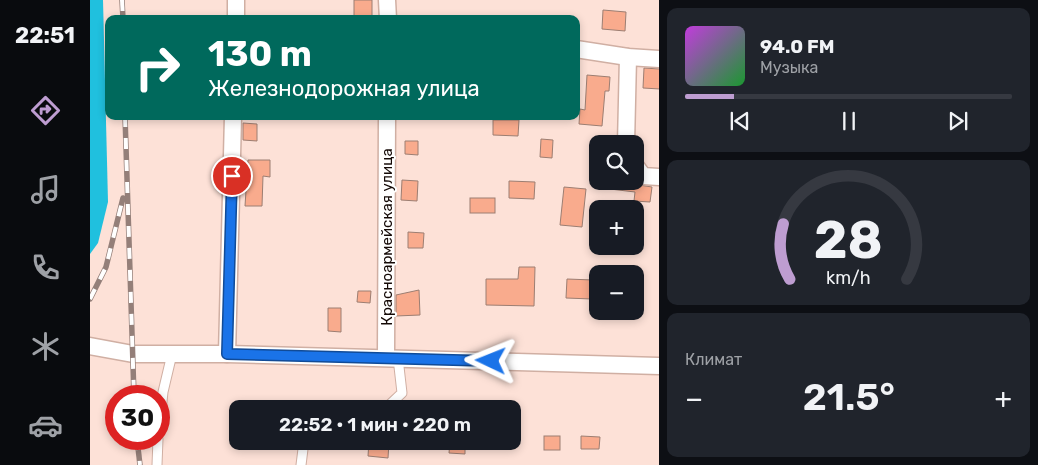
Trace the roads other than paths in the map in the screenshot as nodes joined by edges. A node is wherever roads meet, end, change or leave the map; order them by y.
1 (236, 0) edge
2 (387, 0) edge
3 (236, 15) edge
4 (388, 15) edge
5 (580, 50) edge
6 (628, 57) junction
7 (659, 59) edge
8 (233, 120) edge
9 (387, 120) edge
10 (626, 135) edge
11 (644, 176) edge
12 (659, 177) edge
13 (90, 346) edge
14 (172, 354) junction
15 (227, 354) junction
16 (392, 358) junction
17 (659, 366) edge
18 (165, 385) edge
19 (394, 400) edge
20 (158, 450) edge
21 (303, 450) edge
22 (157, 465) edge
23 (301, 465) edge

1 - 3 street
2 - 4 street
5 - 6 street
6 - 7 street
6 - 10 street
8 - 15 street
9 - 16 street, Красноармейская улица
11 - 12 street
13 - 14 street
14 - 15 street
14 - 18 lane
15 - 16 street
16 - 17 street
16 - 19 lane
20 - 22 lane
21 - 23 lane

